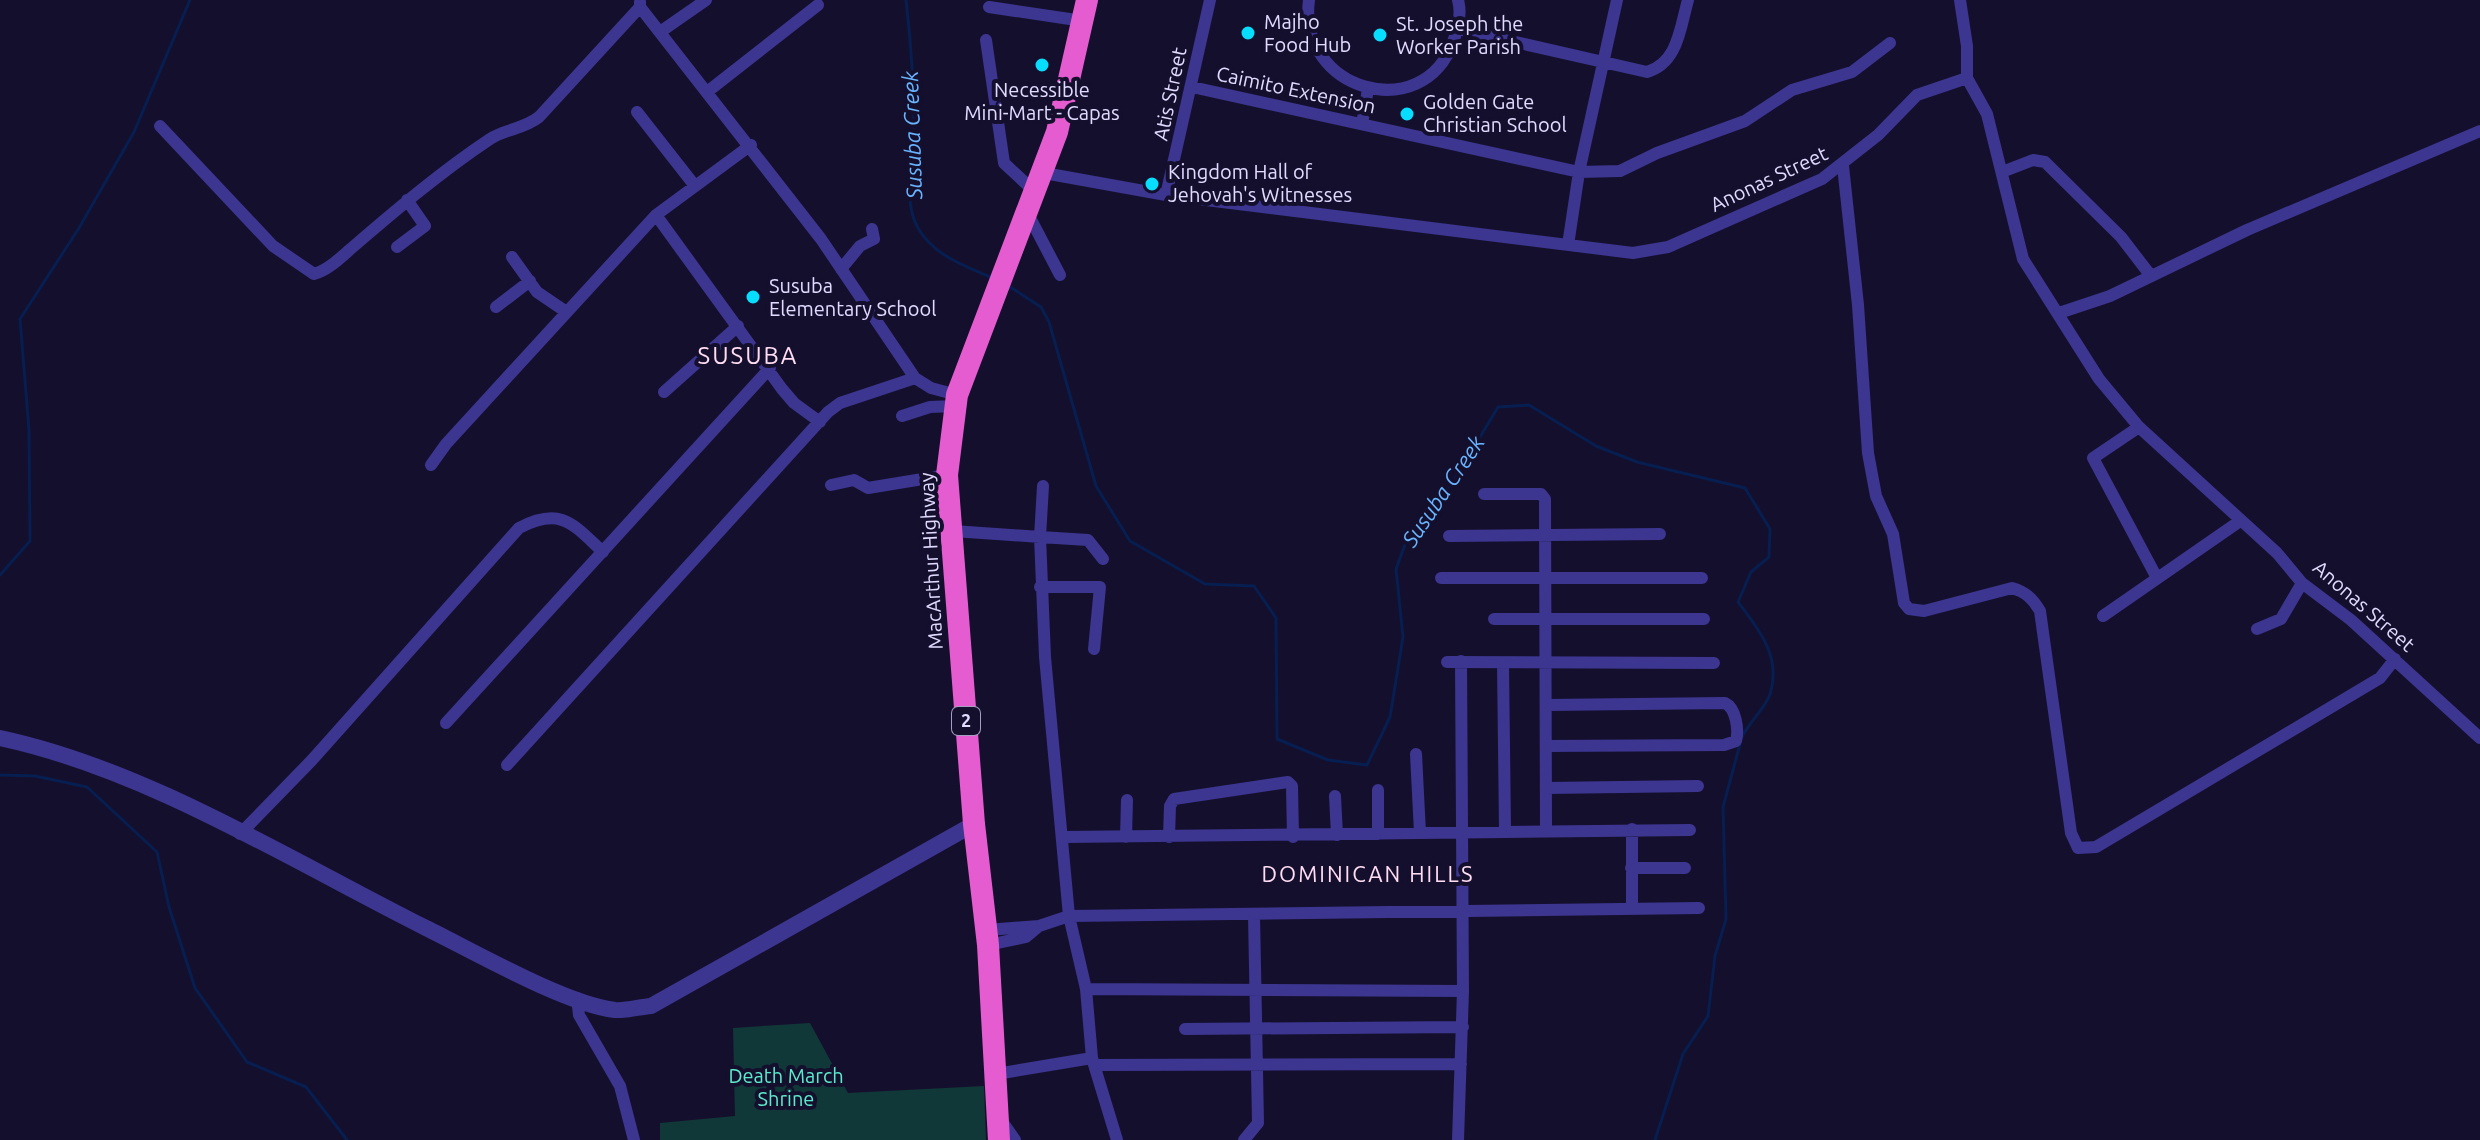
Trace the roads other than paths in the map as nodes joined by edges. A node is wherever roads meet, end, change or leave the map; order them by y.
1 (706, 0) edge
2 (1210, 0) edge
3 (1295, 0) edge
4 (1458, 0) edge
5 (1617, 0) edge
6 (1688, 0) edge
7 (1960, 0) edge
8 (1309, 2) edge
9 (640, 4) edge
10 (818, 5) dead end
11 (989, 7) dead end
12 (1085, 10) edge
13 (1458, 29) junction
14 (660, 32) junction
15 (986, 40) dead end
16 (1890, 43) dead end
17 (1604, 62) junction
18 (1967, 78) junction
19 (1192, 87) junction
20 (1368, 89) junction
21 (707, 92) junction
22 (637, 112) dead end
23 (1362, 124) junction
24 (160, 126) dead end
25 (2480, 131) edge
26 (751, 145) junction
27 (1843, 166) junction
28 (1579, 172) junction
29 (2002, 172) junction
30 (695, 186) junction
31 (1035, 192) junction
32 (1166, 195) junction
33 (407, 200) junction
34 (656, 215) junction
35 (872, 229) dead end
36 (1568, 245) junction
37 (397, 247) dead end
38 (512, 257) dead end
39 (841, 269) junction
40 (1060, 275) dead end
41 (2151, 276) junction
42 (530, 281) junction
43 (496, 307) dead end
44 (565, 311) junction
45 (2059, 313) junction
46 (738, 326) junction
47 (770, 368) junction
48 (915, 378) junction
49 (664, 392) dead end
50 (956, 400) junction
51 (902, 416) dead end
52 (820, 422) junction
53 (2139, 427) junction
54 (431, 465) dead end
55 (947, 475) junction
56 (831, 485) dead end
57 (1043, 486) dead end
58 (1484, 494) dead end
59 (2240, 521) junction
60 (953, 531) junction
61 (1544, 534) junction
62 (1660, 534) dead end
63 (1449, 536) dead end
64 (1040, 537) junction
65 (603, 552) junction
66 (1103, 559) dead end
67 (1545, 576) junction
68 (1441, 578) dead end
69 (1702, 578) dead end
70 (2157, 578) junction
71 (2302, 583) junction
72 (1040, 587) junction
73 (2103, 616) dead end
74 (1494, 619) dead end
75 (1546, 619) junction
76 (1704, 619) dead end
77 (2257, 629) dead end
78 (1094, 649) dead end
79 (2395, 659) junction
80 (1547, 661) junction
81 (1503, 663) junction
82 (1714, 663) dead end
83 (1547, 705) junction
84 (446, 723) dead end
85 (2480, 738) edge
86 (8, 740) edge
87 (1546, 746) junction
88 (1416, 754) dead end
89 (507, 765) dead end
90 (1698, 786) dead end
91 (1546, 788) junction
92 (1378, 790) dead end
93 (1335, 796) dead end
94 (1127, 800) dead end
95 (974, 824) junction
96 (1632, 829) junction
97 (1505, 830) junction
98 (1546, 830) junction
99 (1690, 830) dead end
100 (1420, 833) junction
101 (1461, 833) junction
102 (240, 834) junction
103 (1378, 834) junction
104 (1337, 835) junction
105 (1064, 837) junction
106 (1126, 837) junction
107 (1169, 837) junction
108 (1293, 837) junction
109 (1631, 868) junction
110 (1685, 868) dead end
111 (1632, 908) junction
112 (1699, 908) dead end
113 (1463, 912) junction
114 (1254, 915) junction
115 (1069, 916) junction
116 (988, 937) junction
117 (1086, 989) junction
118 (1463, 991) junction
119 (1258, 993) junction
120 (577, 998) junction
121 (1463, 1027) junction
122 (1185, 1029) dead end
123 (1257, 1029) junction
124 (1093, 1062) junction
125 (1461, 1064) junction
126 (1257, 1066) junction
127 (996, 1074) junction
128 (999, 1129) edge
129 (634, 1140) edge
130 (1015, 1140) edge
131 (1117, 1140) edge
132 (1244, 1140) edge
133 (1458, 1140) edge

1 - 14 street
2 - 19 street, Atis Street
3 - 8 street
4 - 13 street
5 - 17 street
6 - 17 street
7 - 18 street
8 - 20 street
9 - 14 street
9 - 33 street
10 - 21 street
11 - 12 street
12 - 31 highway, MacArthur Highway / 2
13 - 17 street
13 - 20 street
14 - 21 street
15 - 31 street
16 - 28 street, Caimito Extension
17 - 28 street
18 - 27 street, Anonas Street
18 - 29 street, Anonas Street
19 - 23 street, Caimito Extension
19 - 32 street, Atis Street
20 - 23 street
21 - 26 street
22 - 30 street
23 - 28 street, Caimito Extension
24 - 33 street
25 - 41 street
26 - 30 street
26 - 39 street
27 - 36 street, Anonas Street
27 - 79 street
28 - 36 street
29 - 41 street
29 - 45 street, Anonas Street
30 - 34 street
31 - 32 street, Anonas Street
31 - 40 street
31 - 50 highway, MacArthur Highway / 2
32 - 36 street, Anonas Street
33 - 37 street
34 - 44 street
34 - 46 street
35 - 39 street
38 - 42 street
39 - 48 street
41 - 45 street
42 - 43 street
42 - 44 street
44 - 54 street
45 - 53 street, Anonas Street
46 - 47 street
46 - 49 street
47 - 52 street
47 - 65 street
48 - 50 street
48 - 52 street
50 - 51 street
50 - 55 highway, MacArthur Highway / 2
52 - 89 street
53 - 59 street, Anonas Street
53 - 70 street
55 - 56 street
55 - 60 highway, MacArthur Highway / 2
57 - 64 street
58 - 61 street
59 - 70 street
59 - 71 street, Anonas Street
60 - 64 street
60 - 95 highway, MacArthur Highway / 2
61 - 62 street
61 - 63 street
61 - 67 street
64 - 66 street
64 - 72 street
65 - 84 street
65 - 102 street
67 - 68 street
67 - 69 street
67 - 75 street
70 - 73 street
71 - 77 street
71 - 79 street, Anonas Street
72 - 78 street
72 - 105 street
74 - 75 street
75 - 76 street
75 - 80 street
79 - 85 street, Anonas Street
80 - 81 street
80 - 82 street
80 - 83 street
81 - 97 street
81 - 101 street
83 - 87 street
83 - 87 street
86 - 102 street
87 - 91 street
88 - 100 street
90 - 91 street
91 - 98 street
92 - 103 street
93 - 104 street
94 - 106 street
95 - 116 highway, MacArthur Highway / 2
95 - 120 street
96 - 98 street
96 - 99 street
96 - 109 street
97 - 98 street
97 - 101 street
100 - 101 street
100 - 103 street
101 - 113 street
102 - 120 street
103 - 104 street
104 - 108 street
105 - 106 street
105 - 115 street
106 - 107 street
107 - 108 street
107 - 108 street
109 - 110 street
109 - 111 street
111 - 112 street
111 - 113 street
113 - 114 street
113 - 118 street
114 - 115 street
114 - 119 street
115 - 116 street
115 - 117 street
116 - 127 highway, MacArthur Highway / 2
117 - 119 street
117 - 124 street
118 - 119 street
118 - 121 street
119 - 123 street
120 - 129 street
121 - 123 street
121 - 125 street
122 - 123 street
123 - 126 street
124 - 126 street
124 - 127 street
124 - 131 street
125 - 126 street
125 - 133 street
126 - 132 street
127 - 128 highway, MacArthur Highway / 2
128 - 130 street

